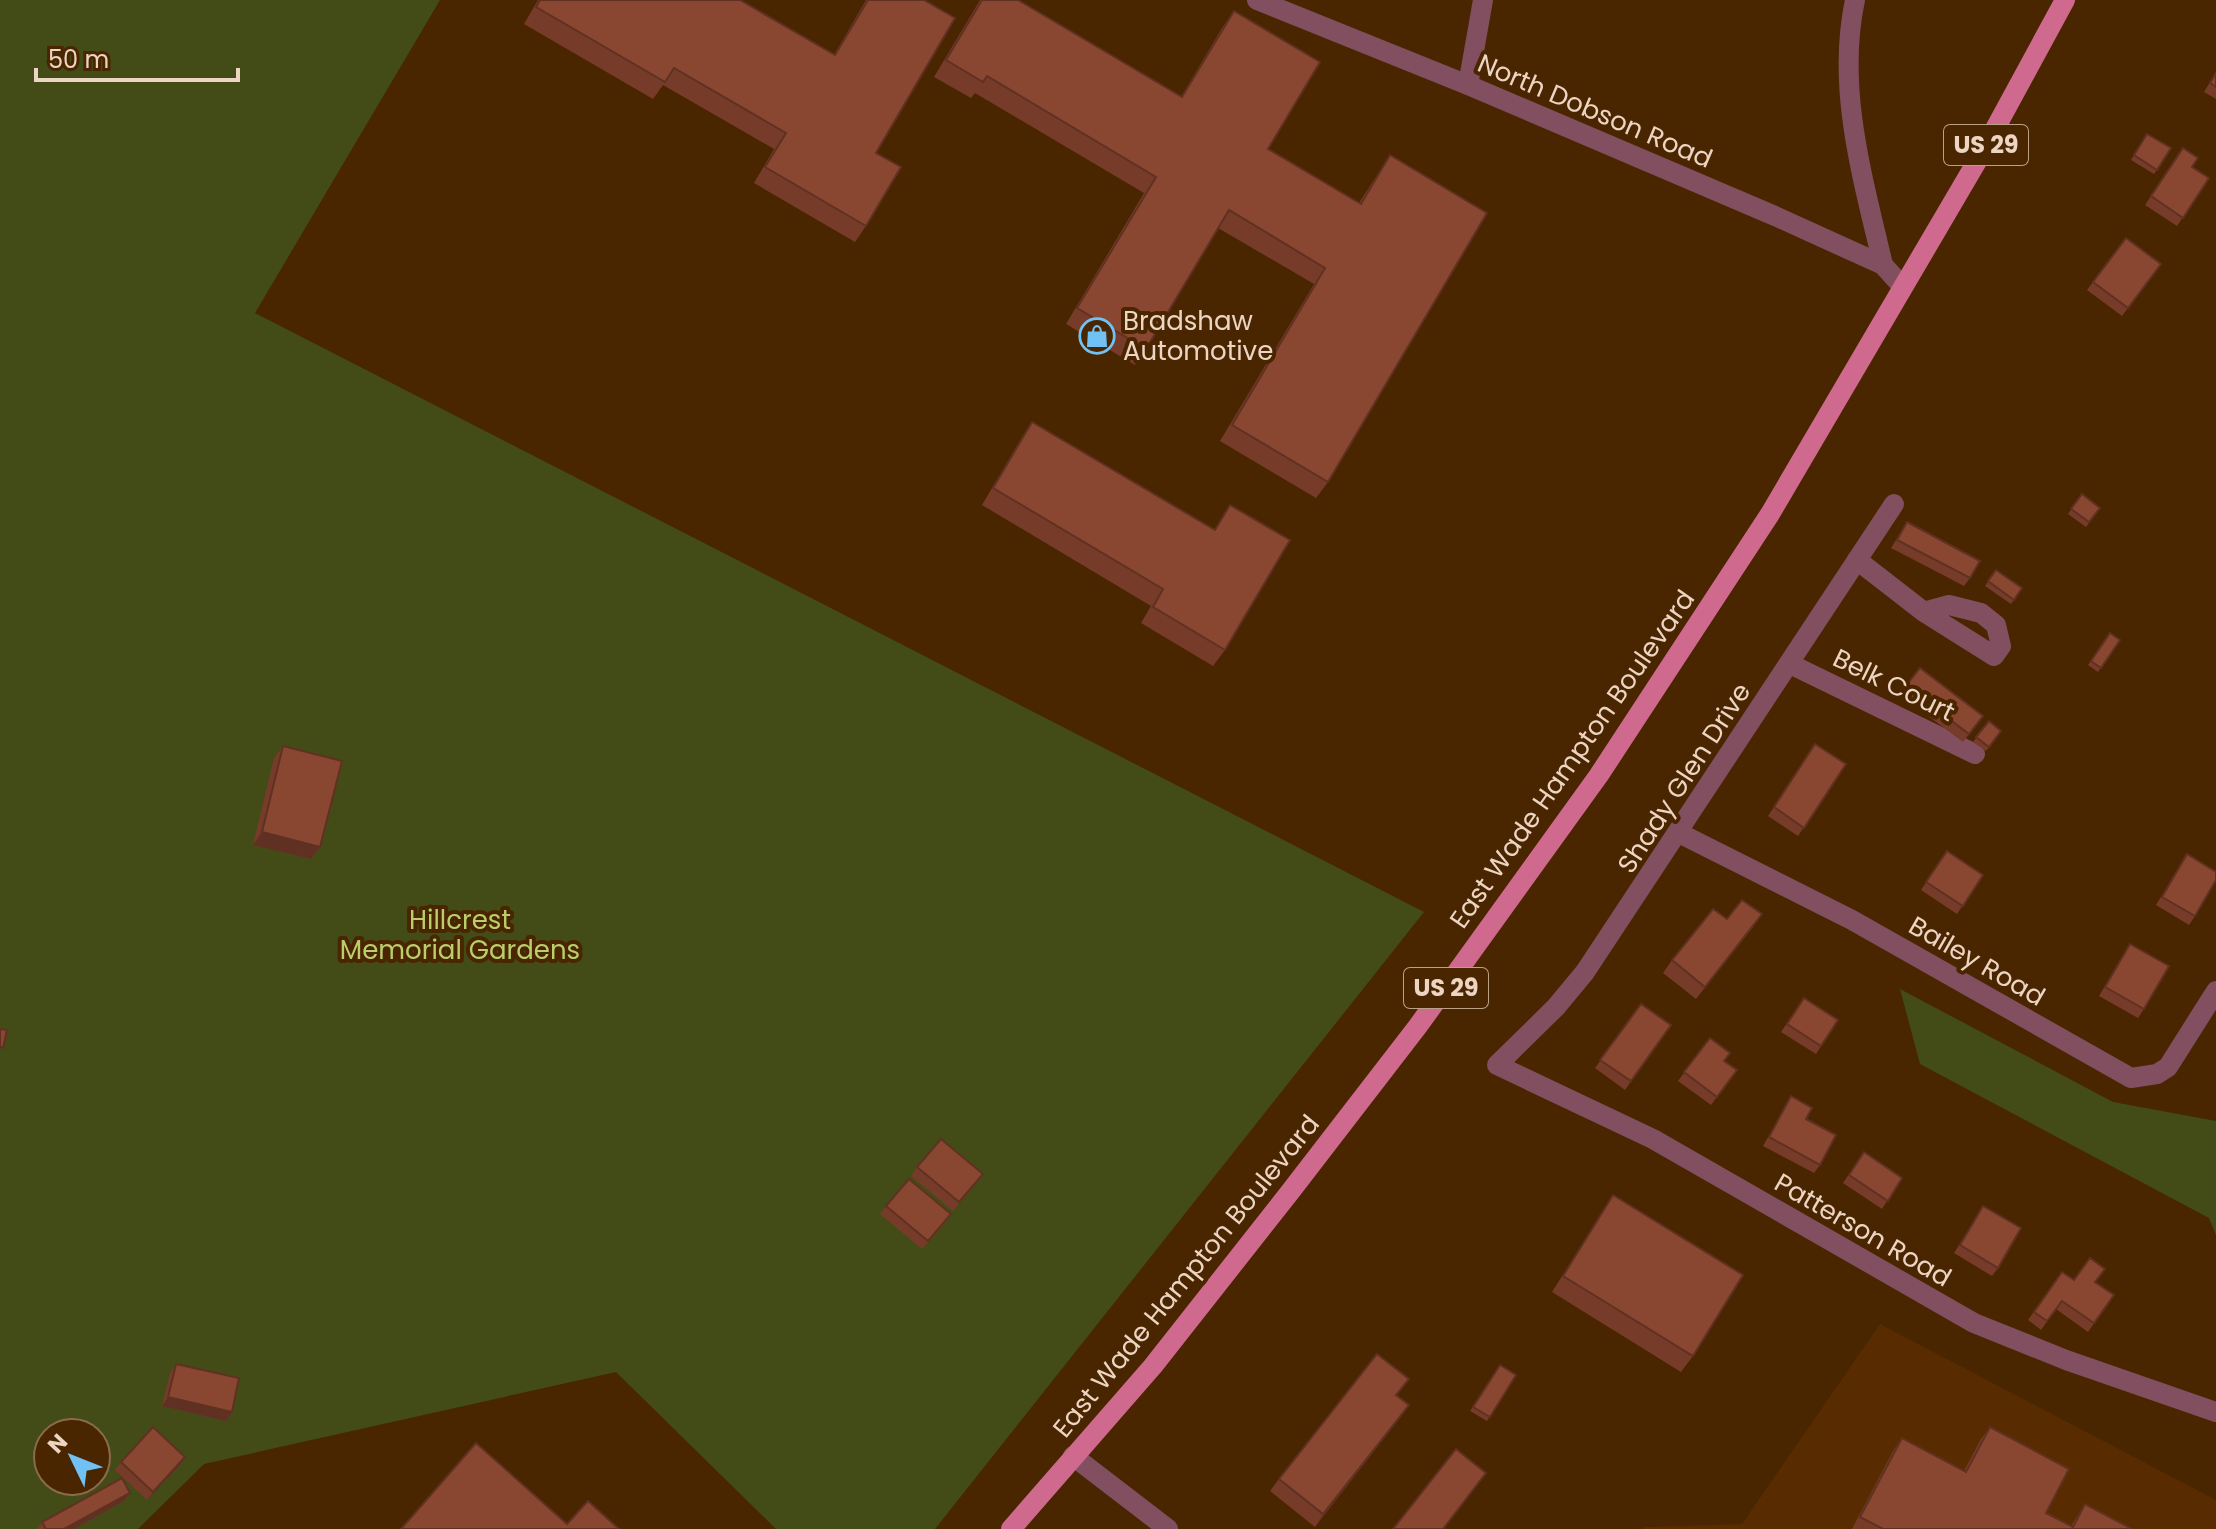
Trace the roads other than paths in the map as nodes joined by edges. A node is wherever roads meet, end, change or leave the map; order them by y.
1 (1257, 0) edge
2 (1483, 0) edge
3 (1855, 0) edge
4 (2065, 0) edge
5 (1468, 85) junction
6 (1883, 265) junction
7 (1902, 286) junction
8 (1894, 504) dead end
9 (1857, 560) junction
10 (1924, 612) dead end
11 (1790, 664) junction
12 (1975, 754) dead end
13 (1679, 833) junction
14 (2216, 991) edge
15 (1497, 1065) joint
16 (2216, 1412) edge
17 (1073, 1456) junction
18 (1011, 1529) edge
19 (1168, 1529) edge

1 - 5 street, North Dobson Road
2 - 5 street
3 - 6 street
4 - 7 main road, East Wade Hampton Boulevard / US 29
5 - 6 street, North Dobson Road
6 - 7 street, North Dobson Road
7 - 17 main road, East Wade Hampton Boulevard / US 29
8 - 9 street, Shady Glen Drive
9 - 10 street
9 - 11 street, Shady Glen Drive
11 - 12 street, Belk Court
11 - 13 street, Shady Glen Drive
13 - 14 street, Bailey Road
13 - 15 street, Shady Glen Drive
15 - 16 street, Patterson Road
17 - 18 main road, East Wade Hampton Boulevard / US 29
17 - 19 street

